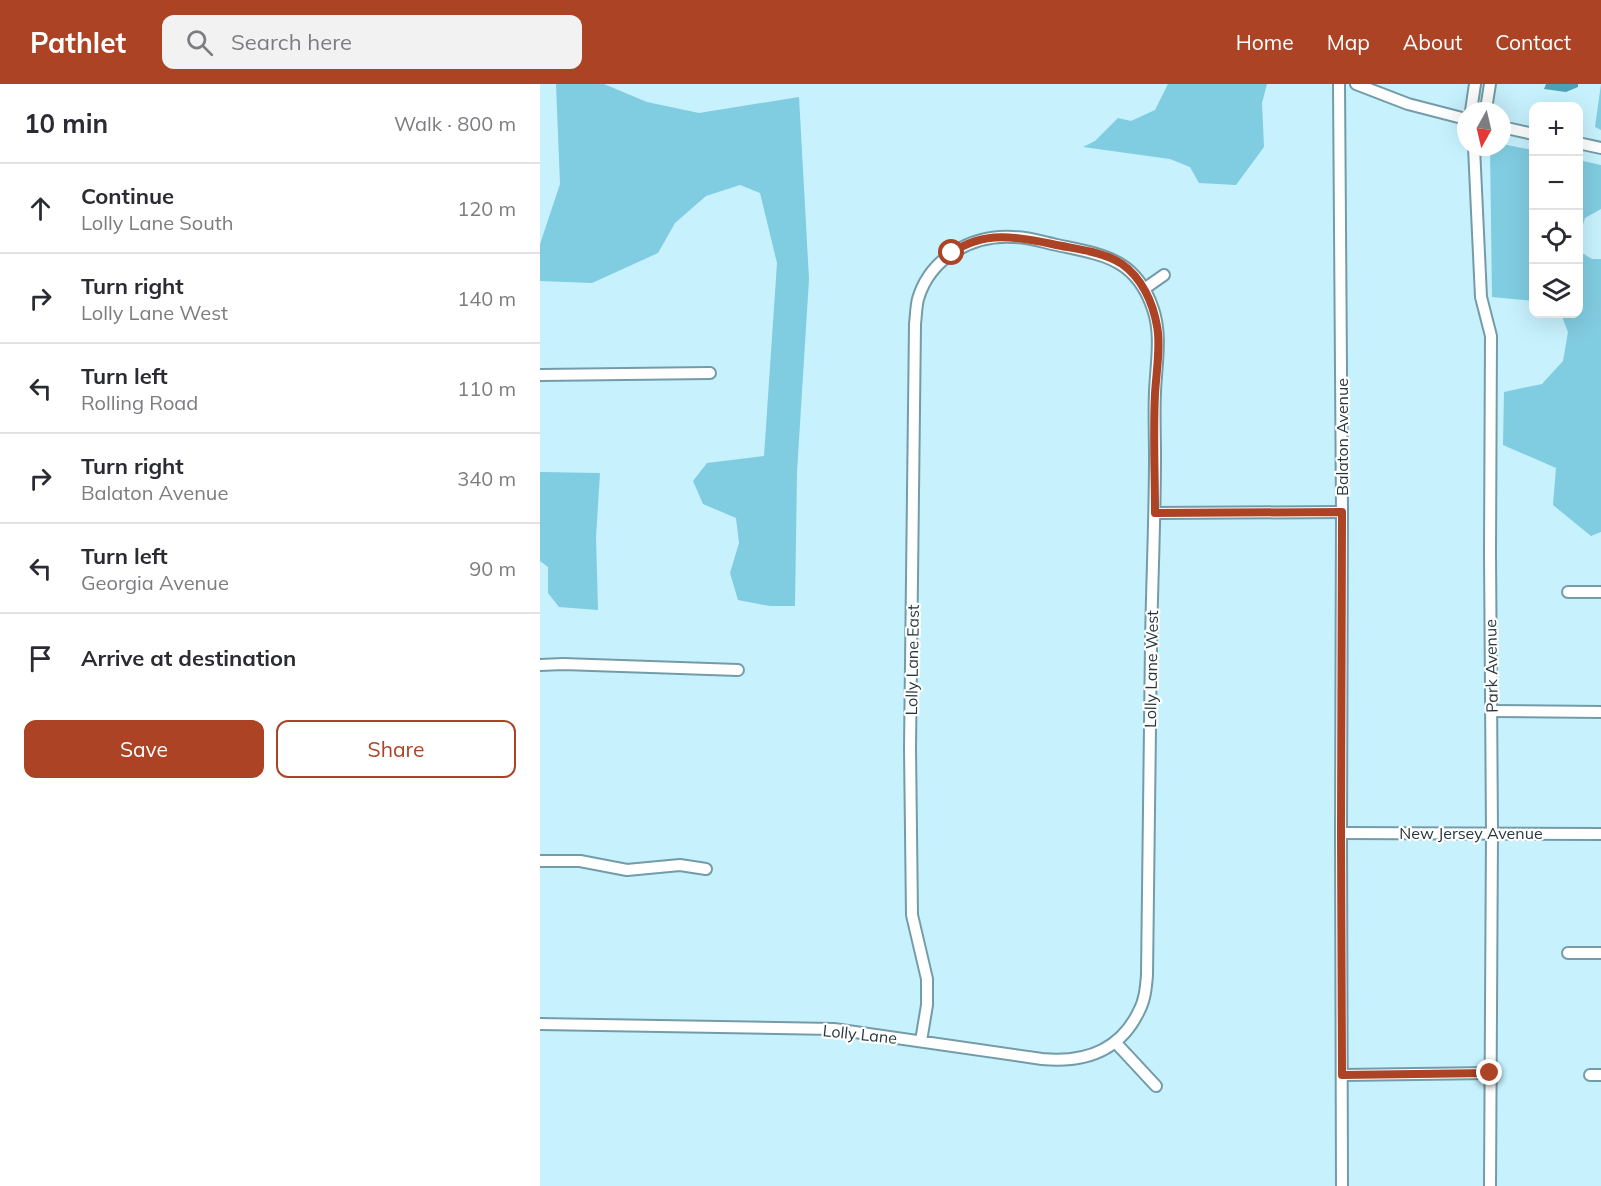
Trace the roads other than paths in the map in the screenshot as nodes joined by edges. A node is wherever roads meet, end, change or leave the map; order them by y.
1 (1340, 84) edge
2 (1356, 84) edge
3 (1474, 84) edge
4 (1490, 84) edge
5 (1472, 102) edge
6 (1487, 102) edge
7 (1457, 117) edge
8 (1511, 129) edge
9 (1529, 133) edge
10 (1583, 144) edge
11 (1601, 148) edge
12 (1474, 156) edge
13 (1164, 275) dead end
14 (927, 279) joint
15 (1144, 289) junction
16 (710, 373) dead end
17 (540, 375) edge
18 (1342, 512) junction
19 (1155, 513) junction
20 (1568, 592) dead end
21 (1601, 592) edge
22 (540, 665) edge
23 (738, 669) dead end
24 (1491, 711) junction
25 (1601, 712) edge
26 (1341, 833) junction
27 (1492, 833) junction
28 (1601, 834) edge
29 (540, 861) edge
30 (706, 868) dead end
31 (1568, 953) dead end
32 (1601, 953) edge
33 (540, 1024) edge
34 (921, 1041) junction
35 (1116, 1043) junction
36 (1490, 1073) junction
37 (1342, 1075) junction
38 (1156, 1086) dead end
39 (1342, 1186) edge
40 (1490, 1186) edge

1 - 18 street, Balaton Avenue
2 - 7 street
3 - 5 street
4 - 6 street
8 - 9 street
10 - 11 street
12 - 24 street, Park Avenue
13 - 15 street
14 - 15 street, Lolly Lane West
14 - 34 street, Lolly Lane East
15 - 19 street, Lolly Lane West
16 - 17 street
18 - 19 street
18 - 26 street, Balaton Avenue
19 - 35 street, Lolly Lane West
20 - 21 street
22 - 23 street
24 - 25 street
24 - 27 street, Park Avenue
26 - 27 street, New Jersey Avenue
26 - 37 street, Balaton Avenue
27 - 28 street, New Jersey Avenue
27 - 36 street, Park Avenue
29 - 30 street
31 - 32 street
33 - 34 street, Lolly Lane
34 - 35 street, Lolly Lane
35 - 38 street
36 - 37 street
36 - 40 street, Park Avenue
37 - 39 street, Balaton Avenue

